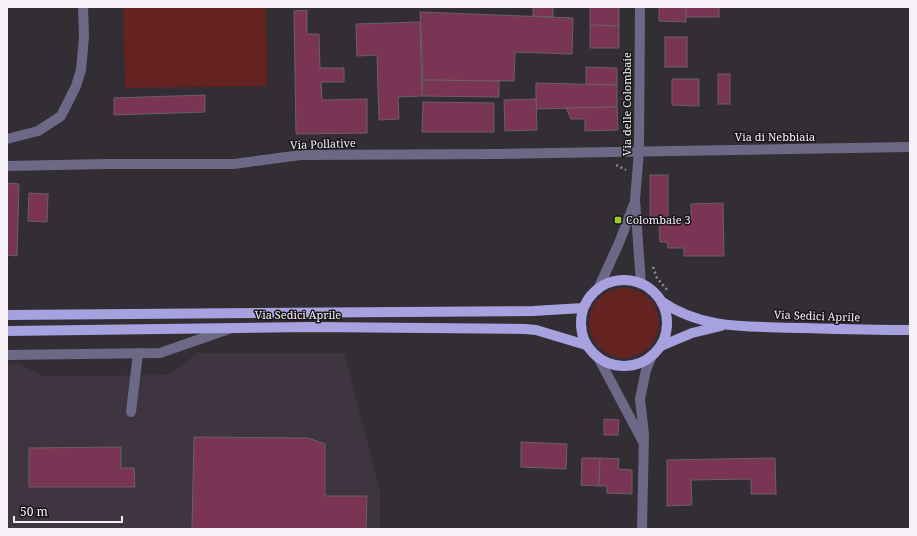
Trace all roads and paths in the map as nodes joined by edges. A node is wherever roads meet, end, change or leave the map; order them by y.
1 (83, 7) edge
2 (640, 7) edge
3 (7, 139) edge
4 (910, 147) edge
5 (639, 151) junction
6 (609, 165) dead end
7 (7, 166) edge
8 (626, 175) dead end
9 (636, 200) junction
10 (651, 261) dead end
11 (641, 284) junction
12 (598, 289) junction
13 (669, 292) dead end
14 (661, 301) junction
15 (583, 308) junction
16 (7, 315) edge
17 (723, 326) junction
18 (231, 328) junction
19 (910, 330) edge
20 (7, 331) edge
21 (586, 344) junction
22 (661, 346) junction
23 (138, 353) junction
24 (7, 354) edge
25 (599, 358) junction
26 (651, 358) junction
27 (131, 412) dead end
28 (644, 444) junction
29 (642, 529) edge

1 - 3 street
2 - 5 street, Via delle Colombaie
4 - 5 street, Via di Nebbiaia
5 - 7 street, Via Pollative
5 - 9 street, Via delle Colombaie
6 - 8 path
9 - 11 street, Via delle Colombaie
9 - 12 street, Via delle Colombaie
10 - 13 path
11 - 12 main road
11 - 14 main road
12 - 15 main road
14 - 17 main road
14 - 22 main road
15 - 16 main road, Via Sedici Aprile
15 - 21 main road
17 - 19 main road, Via Sedici Aprile
17 - 22 main road
18 - 20 main road, Via Sedici Aprile
18 - 21 main road, Via Sedici Aprile
18 - 23 street
21 - 25 main road
22 - 26 main road
23 - 24 street
23 - 27 street
25 - 26 main road
25 - 28 street
26 - 28 street
28 - 29 street

